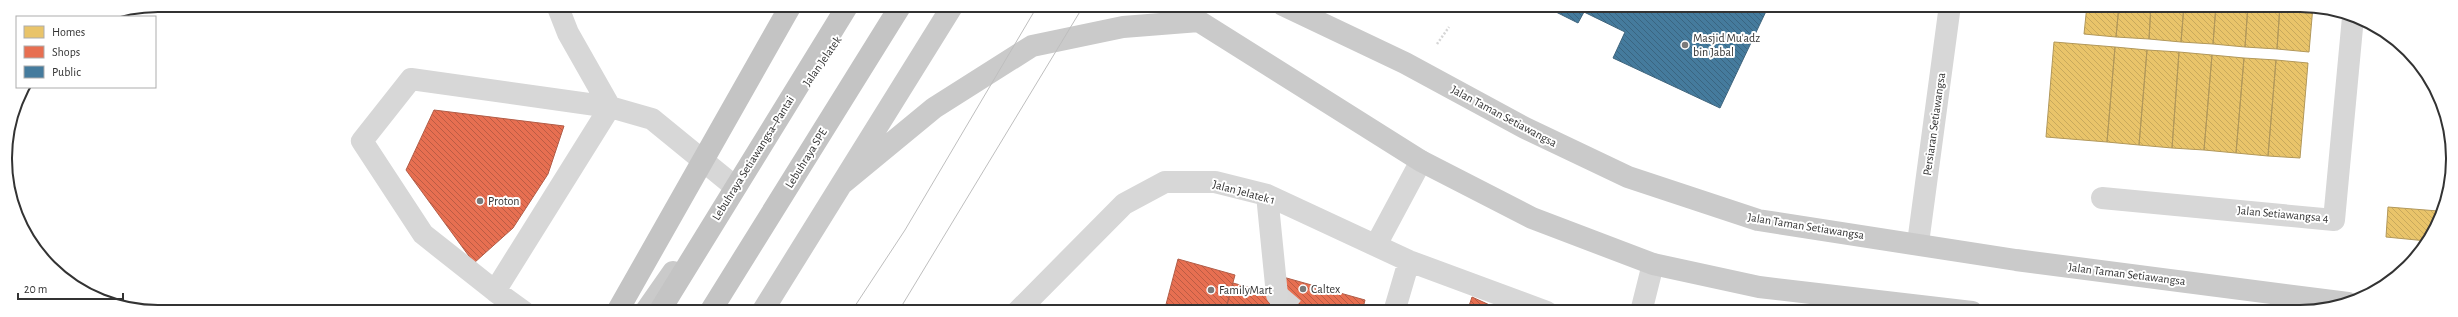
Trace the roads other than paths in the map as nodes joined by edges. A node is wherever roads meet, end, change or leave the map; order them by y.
1 (560, 12) edge
2 (787, 12) edge
3 (839, 12) edge
4 (844, 12) edge
5 (855, 12) edge
6 (897, 12) edge
7 (948, 12) edge
8 (1184, 12) edge
9 (1298, 12) edge
10 (1949, 12) edge
11 (1199, 21) junction
12 (2352, 22) edge
13 (843, 31) junction
14 (610, 106) junction
15 (1421, 161) junction
16 (843, 183) junction
17 (734, 186) junction
18 (1267, 195) junction
19 (2102, 198) dead end
20 (1918, 243) junction
21 (1376, 244) junction
22 (1409, 261) junction
23 (1653, 264) junction
24 (495, 291) junction
25 (1277, 295) tunnel mouth
26 (2333, 301) edge
27 (514, 305) edge
28 (622, 305) edge
29 (650, 305) edge
30 (663, 305) edge
31 (714, 305) edge
32 (766, 305) edge
33 (1024, 305) edge
34 (1396, 305) edge
35 (1528, 305) edge
36 (1643, 305) edge
37 (1912, 305) edge

1 - 14 street
2 - 28 highway, bridge
3 - 13 main road
4 - 30 highway, Lebuhraya Setiawangsa–Pantai, bridge
5 - 13 main road, Jalan Jelatek
6 - 31 highway, Lebuhraya SPE
7 - 16 main road
8 - 11 main road
9 - 20 main road, Jalan Taman Setiawangsa
10 - 20 street, Persiaran Setiawangsa
11 - 15 main road
11 - 16 main road
12 - 19 street, Jalan Setiawangsa 4
13 - 17 main road, Jalan Jelatek
14 - 17 street
14 - 24 street
14 - 24 street
15 - 21 street
15 - 23 main road
16 - 32 main road
17 - 29 main road, Jalan Jelatek
18 - 21 street, Jalan Jelatek 1
18 - 25 street
18 - 33 street, Jalan Jelatek 1
20 - 26 main road, Jalan Taman Setiawangsa
21 - 22 street, Jalan Jelatek 1
22 - 34 street
22 - 35 street, Jalan Jelatek 1
23 - 36 street
23 - 37 main road
24 - 27 street

